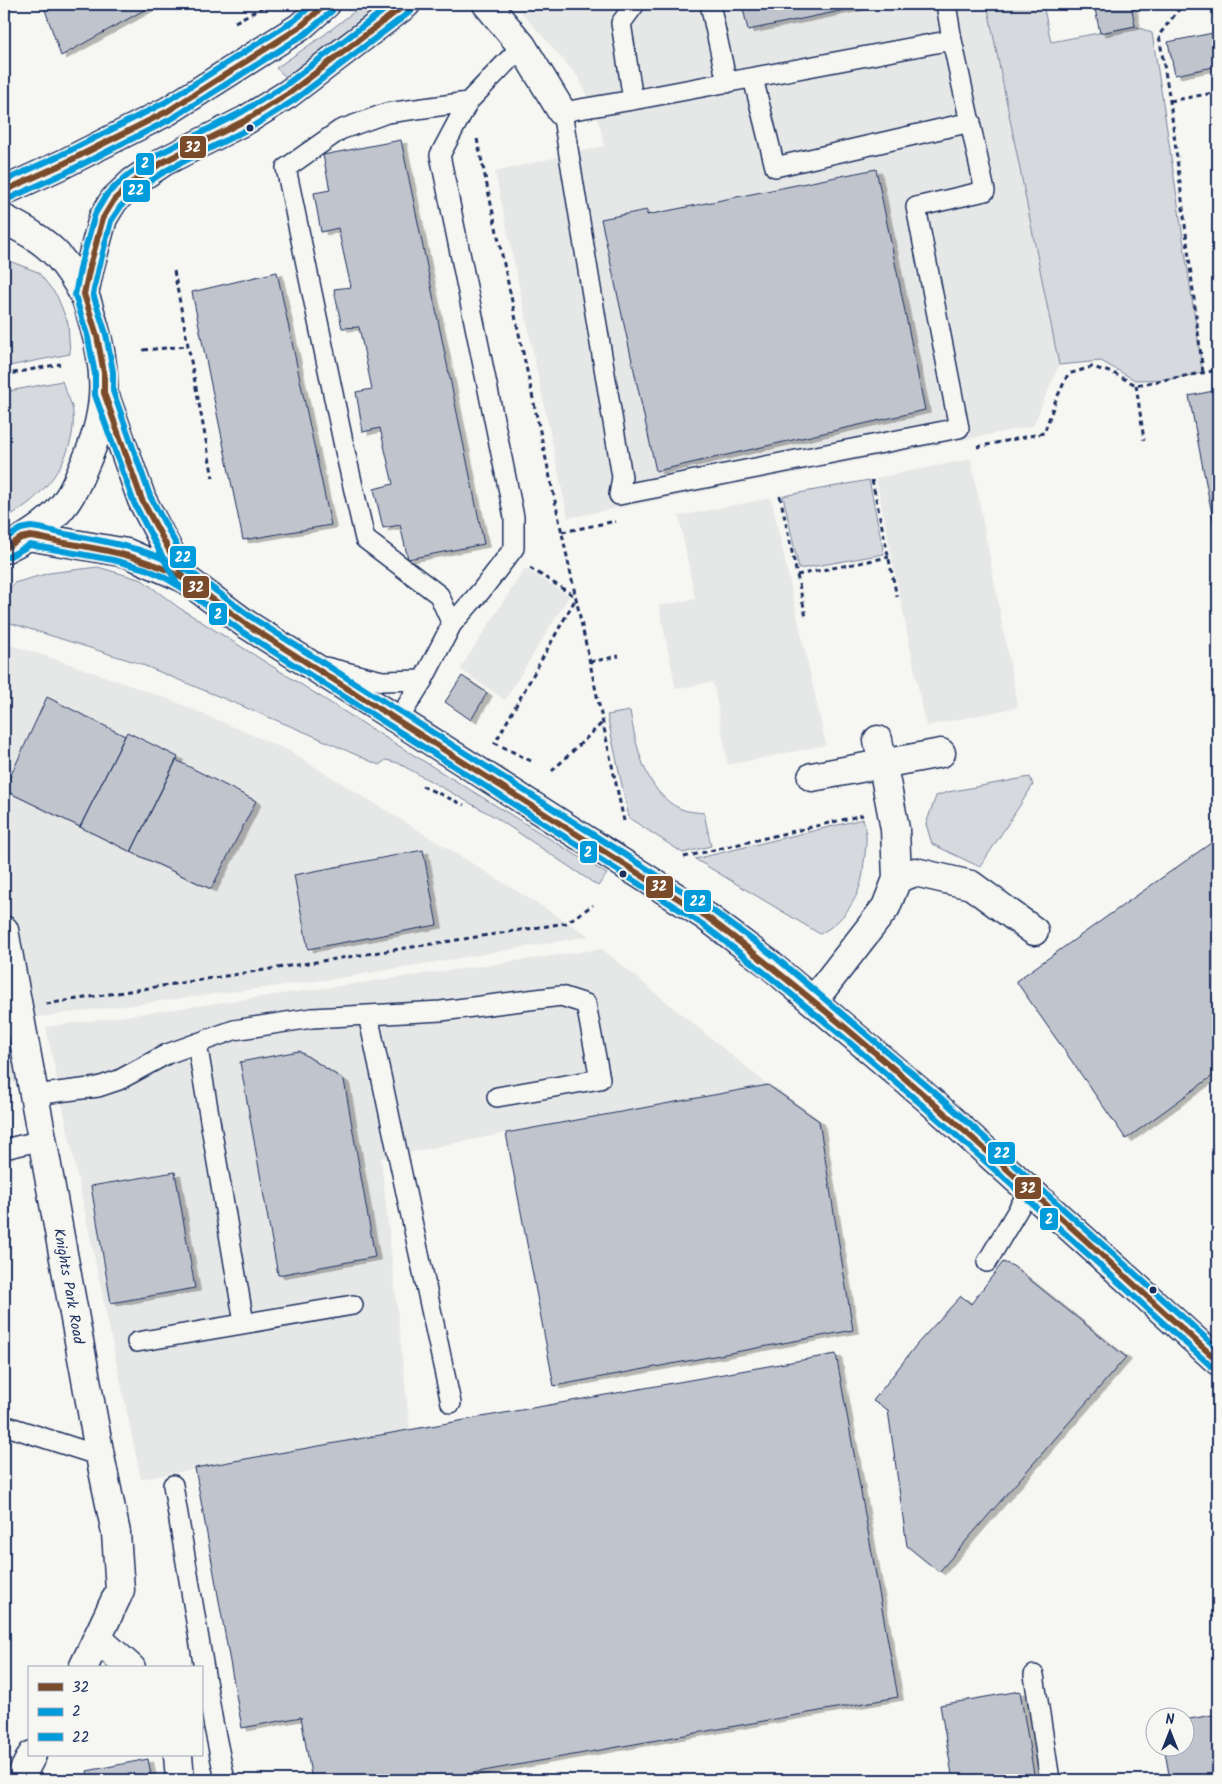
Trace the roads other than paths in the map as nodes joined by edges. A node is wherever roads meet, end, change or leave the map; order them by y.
1 (326, 4) edge
2 (406, 4) edge
3 (487, 4) edge
4 (635, 4) edge
5 (710, 4) edge
6 (946, 4) edge
7 (952, 40) junction
8 (522, 46) junction
9 (753, 78) junction
10 (727, 82) junction
11 (633, 100) junction
12 (468, 102) junction
13 (562, 112) junction
14 (971, 122) junction
15 (4, 192) edge
16 (4, 219) edge
17 (84, 294) junction
18 (104, 393) junction
19 (28, 536) junction
20 (4, 549) edge
21 (184, 578) junction
22 (452, 624) junction
23 (309, 663) junction
24 (423, 680) junction
25 (398, 720) junction
26 (880, 752) junction
27 (941, 753) dead end
28 (812, 777) dead end
29 (897, 879) junction
30 (4, 930) edge
31 (1034, 931) dead end
32 (813, 1001) junction
33 (368, 1015) junction
34 (197, 1043) junction
35 (34, 1094) junction
36 (497, 1096) dead end
37 (43, 1140) junction
38 (4, 1149) edge
39 (1029, 1191) junction
40 (987, 1262) dead end
41 (354, 1305) dead end
42 (244, 1324) junction
43 (137, 1342) dead end
44 (1218, 1361) edge
45 (451, 1403) dead end
46 (4, 1425) edge
47 (100, 1456) junction
48 (173, 1485) dead end
49 (96, 1638) junction
50 (84, 1666) edge
51 (129, 1666) edge
52 (1034, 1675) dead end
53 (31, 1756) edge
54 (178, 1756) edge
55 (19, 1780) edge
56 (180, 1780) edge
57 (225, 1780) edge
58 (1050, 1780) edge

1 - 15 street
2 - 17 street
3 - 8 street
4 - 11 lane
5 - 10 lane
6 - 7 lane
7 - 9 lane
7 - 14 lane
8 - 12 lane
8 - 13 street
9 - 10 lane
9 - 14 lane
10 - 11 lane
11 - 13 lane
12 - 22 lane
12 - 22 lane
13 - 14 lane
16 - 17 street
17 - 18 street
18 - 19 street
18 - 21 street
19 - 20 street
19 - 21 street
21 - 23 street
22 - 24 lane
23 - 24 lane
23 - 25 street
24 - 25 lane
25 - 32 street
26 - 27 street
26 - 28 street
26 - 29 street
29 - 31 street
29 - 32 street
30 - 35 street, Knights Park Road
32 - 39 street
33 - 34 lane
33 - 36 lane
33 - 45 lane
34 - 35 lane
34 - 42 lane
35 - 37 street, Knights Park Road
37 - 38 lane
37 - 47 street, Knights Park Road
39 - 40 lane
39 - 44 street
41 - 42 lane
42 - 43 lane
46 - 47 lane
47 - 49 street, Knights Park Road
48 - 57 lane
49 - 50 street, Knights Park Road
49 - 51 street
52 - 58 lane
53 - 55 street
54 - 56 street

